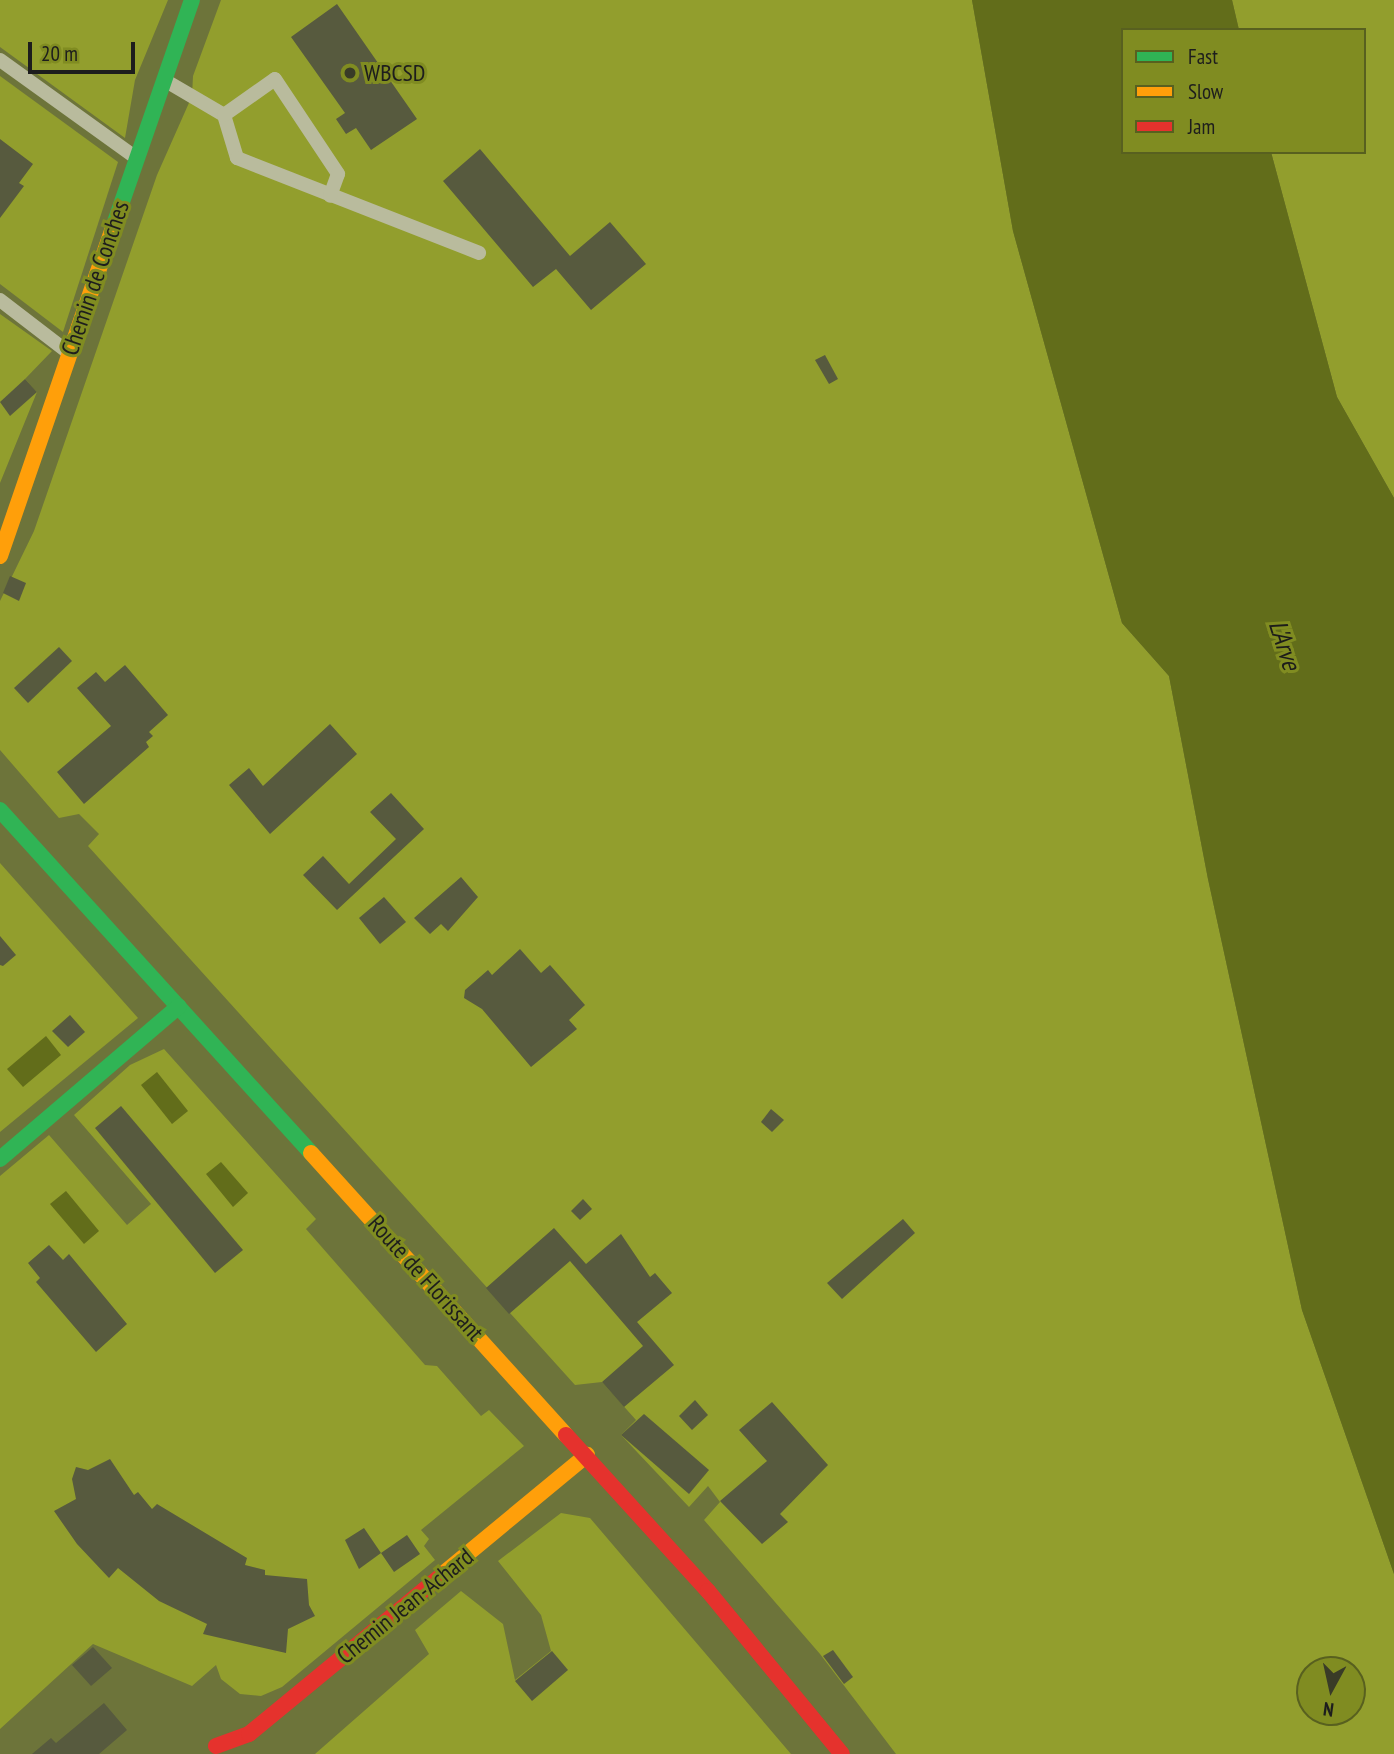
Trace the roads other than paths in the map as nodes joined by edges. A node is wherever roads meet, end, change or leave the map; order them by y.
1 (192, 0) edge
2 (0, 60) edge
3 (164, 80) junction
4 (224, 115) junction
5 (136, 158) junction
6 (330, 196) junction
7 (479, 253) dead end
8 (0, 300) edge
9 (70, 354) junction
10 (0, 556) edge
11 (0, 810) edge
12 (179, 1006) junction
13 (0, 1159) edge
14 (587, 1455) junction
15 (216, 1746) dead end
16 (842, 1754) edge

1 - 3 street, Chemin de Conches
2 - 5 lane
3 - 4 lane
3 - 5 street, Chemin de Conches
4 - 6 lane
4 - 6 lane
5 - 9 street, Chemin de Conches
6 - 7 lane
8 - 9 lane
9 - 10 street, Chemin de Conches
11 - 12 street, Route de Florissant
12 - 13 street
12 - 14 street, Route de Florissant
14 - 15 street, Chemin Jean-Achard
14 - 16 street, Route de Florissant

